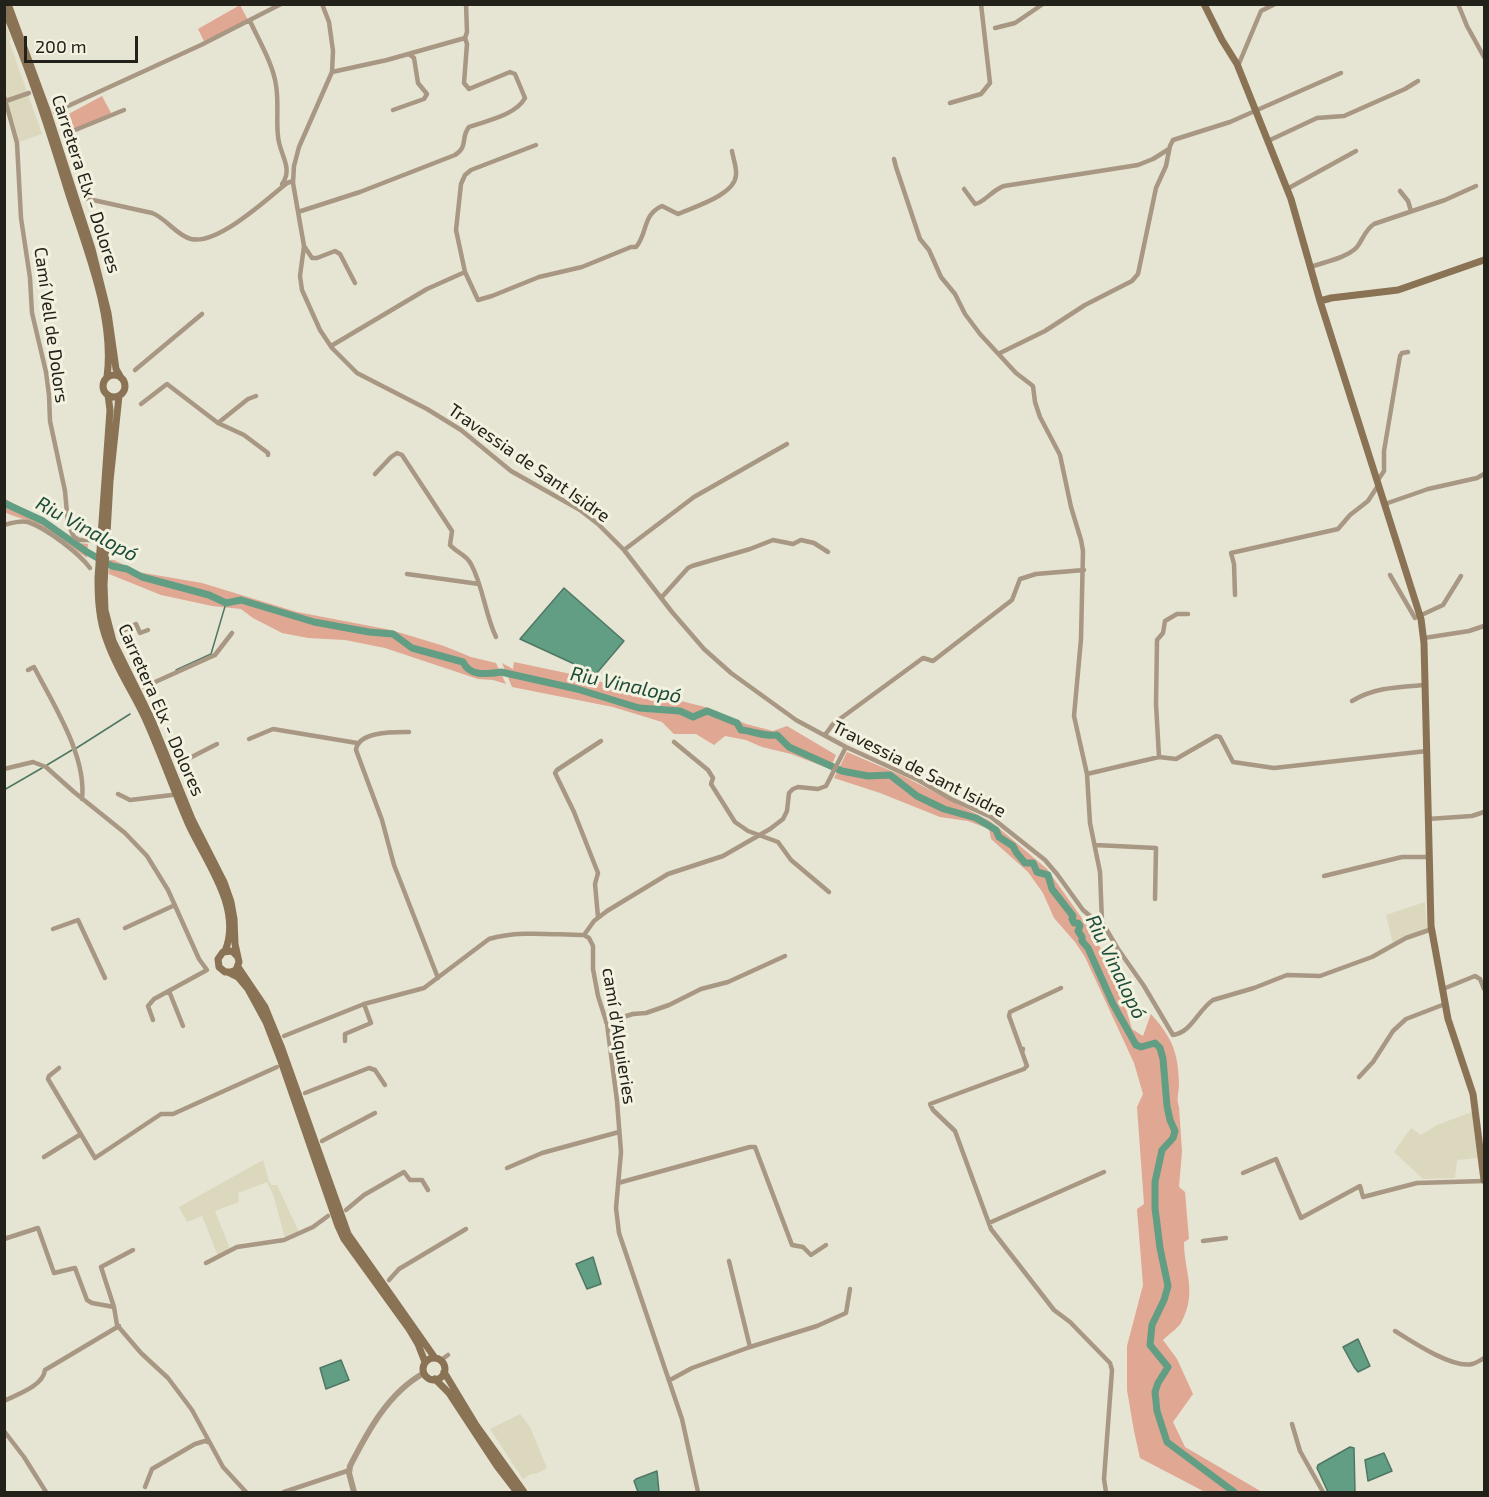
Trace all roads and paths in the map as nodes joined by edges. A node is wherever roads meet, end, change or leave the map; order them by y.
1 (8, 4) edge
2 (281, 4) edge
3 (322, 4) edge
4 (466, 4) edge
5 (981, 4) edge
6 (1043, 4) edge
7 (1204, 4) edge
8 (1275, 4) edge
9 (1458, 4) edge
10 (4, 9) edge
11 (250, 21) junction
12 (995, 28) dead end
13 (465, 38) junction
14 (409, 54) junction
15 (1485, 57) edge
16 (1238, 66) junction
17 (332, 72) junction
18 (1341, 73) dead end
19 (1418, 81) dead end
20 (29, 93) dead end
21 (5, 99) edge
22 (950, 103) dead end
23 (124, 110) dead end
24 (393, 110) dead end
25 (1255, 110) junction
26 (55, 112) dead end
27 (12, 128) junction
28 (5, 130) edge
29 (63, 135) dead end
30 (1268, 141) junction
31 (536, 145) dead end
32 (1169, 149) junction
33 (732, 151) dead end
34 (1356, 151) dead end
35 (894, 159) dead end
36 (293, 181) junction
37 (1476, 186) dead end
38 (964, 189) dead end
39 (1287, 189) junction
40 (1400, 190) dead end
41 (274, 193) junction
42 (84, 198) dead end
43 (1412, 211) junction
44 (298, 212) junction
45 (304, 246) junction
46 (1485, 260) edge
47 (1311, 267) junction
48 (465, 272) junction
49 (355, 283) dead end
50 (1320, 302) junction
51 (202, 314) dead end
52 (331, 346) junction
53 (1408, 352) dead end
54 (1000, 353) junction
55 (135, 370) dead end
56 (120, 376) junction
57 (107, 377) junction
58 (108, 395) junction
59 (119, 396) junction
60 (256, 396) dead end
61 (141, 404) dead end
62 (218, 423) junction
63 (787, 444) dead end
64 (268, 455) dead end
65 (375, 474) dead end
66 (1485, 474) edge
67 (1379, 482) junction
68 (1386, 504) junction
69 (4, 525) edge
70 (92, 540) dead end
71 (103, 544) junction
72 (624, 550) junction
73 (828, 552) dead end
74 (90, 568) dead end
75 (1084, 570) junction
76 (407, 574) dead end
77 (1390, 575) dead end
78 (1461, 576) dead end
79 (101, 578) junction
80 (479, 584) junction
81 (1235, 595) dead end
82 (661, 598) junction
83 (1188, 614) dead end
84 (1420, 616) junction
85 (1485, 626) edge
86 (148, 630) dead end
87 (119, 633) dead end
88 (232, 633) dead end
89 (496, 637) dead end
90 (1424, 638) junction
91 (28, 670) dead end
92 (1425, 685) junction
93 (144, 687) dead end
94 (1352, 701) dead end
95 (409, 732) dead end
96 (825, 735) junction
97 (249, 739) dead end
98 (601, 741) dead end
99 (674, 742) dead end
100 (357, 743) junction
101 (217, 744) dead end
102 (846, 747) junction
103 (1427, 751) junction
104 (1159, 757) junction
105 (178, 764) dead end
106 (4, 769) edge
107 (1087, 774) junction
108 (118, 794) dead end
109 (171, 795) dead end
110 (82, 799) junction
111 (1485, 813) edge
112 (1428, 819) junction
113 (760, 835) junction
114 (1095, 845) junction
115 (1429, 857) junction
116 (1324, 876) dead end
117 (829, 892) dead end
118 (1155, 899) dead end
119 (175, 905) junction
120 (598, 917) junction
121 (1102, 922) junction
122 (125, 928) dead end
123 (53, 929) dead end
124 (1432, 929) junction
125 (584, 935) junction
126 (225, 951) junction
127 (237, 956) junction
128 (785, 956) dead end
129 (238, 966) junction
130 (228, 972) junction
131 (105, 978) dead end
132 (438, 978) junction
133 (1061, 988) dead end
134 (1443, 989) junction
135 (1485, 989) edge
136 (169, 991) junction
137 (364, 1004) junction
138 (1446, 1004) junction
139 (153, 1020) dead end
140 (606, 1022) junction
141 (183, 1026) dead end
142 (284, 1036) dead end
143 (345, 1041) dead end
144 (277, 1067) dead end
145 (59, 1068) dead end
146 (1359, 1077) dead end
147 (385, 1086) dead end
148 (305, 1093) dead end
149 (375, 1113) dead end
150 (619, 1132) junction
151 (81, 1134) junction
152 (1482, 1138) edge
153 (322, 1141) dead end
154 (44, 1157) dead end
155 (507, 1168) dead end
156 (1104, 1172) dead end
157 (1243, 1173) dead end
158 (1485, 1181) edge
159 (618, 1183) junction
160 (428, 1190) dead end
161 (346, 1210) dead end
162 (328, 1216) dead end
163 (989, 1223) junction
164 (466, 1229) dead end
165 (1226, 1238) dead end
166 (4, 1239) edge
167 (1203, 1241) dead end
168 (826, 1245) dead end
169 (133, 1250) dead end
170 (729, 1261) dead end
171 (206, 1263) dead end
172 (389, 1280) dead end
173 (850, 1289) dead end
174 (114, 1307) junction
175 (118, 1326) junction
176 (1395, 1332) dead end
177 (750, 1347) junction
178 (448, 1355) dead end
179 (1485, 1358) edge
180 (438, 1359) junction
181 (425, 1362) junction
182 (444, 1372) junction
183 (424, 1373) junction
184 (435, 1379) junction
185 (670, 1380) junction
186 (4, 1401) edge
187 (1292, 1424) dead end
188 (4, 1431) edge
189 (210, 1443) junction
190 (350, 1470) junction
191 (145, 1487) dead end
192 (46, 1492) edge
193 (246, 1492) edge
194 (284, 1492) edge
195 (354, 1492) edge
196 (517, 1492) edge
197 (524, 1492) edge
198 (698, 1492) edge
199 (1106, 1492) edge
200 (1323, 1492) edge

1 - 56 main road, Carretera Elx - Dolores
2 - 11 street
3 - 17 street, Travessia de Sant Isidre
4 - 13 street
5 - 22 street
6 - 12 street
7 - 16 main road
8 - 16 street
9 - 15 street
10 - 57 main road, Carretera Elx - Dolores
11 - 26 street
11 - 41 street
13 - 14 street
13 - 44 street
14 - 17 street
14 - 24 street
16 - 25 main road
17 - 36 street, Travessia de Sant Isidre
18 - 25 street
19 - 30 street
20 - 21 street
21 - 27 street, Camí Vell de Dolors
23 - 29 street
25 - 30 main road
25 - 32 street
27 - 28 street
27 - 70 street, Camí Vell de Dolors
30 - 39 main road
31 - 48 street
32 - 38 street
32 - 54 street
33 - 48 street
34 - 39 street
35 - 54 street
36 - 41 street
36 - 44 street, Travessia de Sant Isidre
37 - 43 street
39 - 47 main road
40 - 43 street
41 - 42 street
43 - 47 street
44 - 45 street, Travessia de Sant Isidre
45 - 49 street
45 - 52 street, Travessia de Sant Isidre
46 - 50 main road
47 - 50 main road
48 - 52 street
50 - 67 main road
51 - 55 street
52 - 72 street, Travessia de Sant Isidre
53 - 67 street
54 - 75 street
56 - 57 main road
56 - 59 main road
57 - 58 main road
58 - 59 main road
58 - 71 main road, Carretera Elx - Dolores
59 - 71 main road, Carretera Elx - Dolores
60 - 62 street
61 - 62 street
62 - 64 street
63 - 72 street
65 - 80 street
66 - 68 street
67 - 68 main road
67 - 81 street
68 - 84 main road
69 - 74 street
71 - 79 main road, Carretera Elx - Dolores
72 - 82 street, Travessia de Sant Isidre
73 - 82 street
75 - 96 street
75 - 107 street
76 - 80 street
77 - 84 street
78 - 84 street
79 - 126 main road, Carretera Elx - Dolores
79 - 127 main road, Carretera Elx - Dolores
80 - 89 street
82 - 96 street, Travessia de Sant Isidre
83 - 104 street
84 - 90 main road
85 - 90 street
86 - 87 street
88 - 93 street
90 - 92 main road
91 - 110 street
92 - 94 street
92 - 103 main road
95 - 100 street
96 - 102 street, Travessia de Sant Isidre
97 - 100 street
98 - 120 street
99 - 113 street
100 - 132 street
101 - 105 street
102 - 113 street
102 - 121 street, Travessia de Sant Isidre
103 - 104 street
103 - 112 main road
104 - 107 street
106 - 110 street
107 - 114 street
108 - 109 street
110 - 119 street
111 - 112 street
112 - 115 main road
113 - 117 street
113 - 120 street
114 - 118 street
114 - 121 street
115 - 116 street
115 - 124 main road
119 - 122 street
119 - 136 street
120 - 125 street
121 - 124 street, Travessia de Sant Isidre
123 - 131 street
124 - 134 main road
125 - 132 street
125 - 140 street, camí d'Alquieries
126 - 127 main road
126 - 130 main road
127 - 129 main road
128 - 140 street
129 - 130 main road
129 - 180 main road
130 - 181 main road
132 - 137 street
133 - 163 street
134 - 135 street
134 - 138 main road
136 - 139 street
136 - 141 street
137 - 142 street
137 - 143 street
138 - 146 street
138 - 152 main road
140 - 150 street, camí d'Alquieries
144 - 151 street
145 - 151 street
147 - 148 street
149 - 153 street
150 - 155 street
150 - 159 street, camí d'Alquieries
151 - 154 street
152 - 158 main road
156 - 163 street
157 - 158 street
159 - 168 street
159 - 185 street, camí d'Alquieries
160 - 161 street
162 - 171 street
163 - 199 street
164 - 172 street
165 - 167 street
166 - 174 street
169 - 174 street
170 - 177 street
173 - 177 street
174 - 175 street
175 - 186 street
175 - 189 street
176 - 179 street
177 - 185 street
178 - 180 street
180 - 181 main road
180 - 182 main road
181 - 183 main road
182 - 184 main road
182 - 197 main road
183 - 184 main road
183 - 190 street
184 - 196 main road
185 - 198 street, camí d'Alquieries
187 - 200 street
188 - 192 street
189 - 191 street
189 - 193 street
190 - 194 street
190 - 195 street

